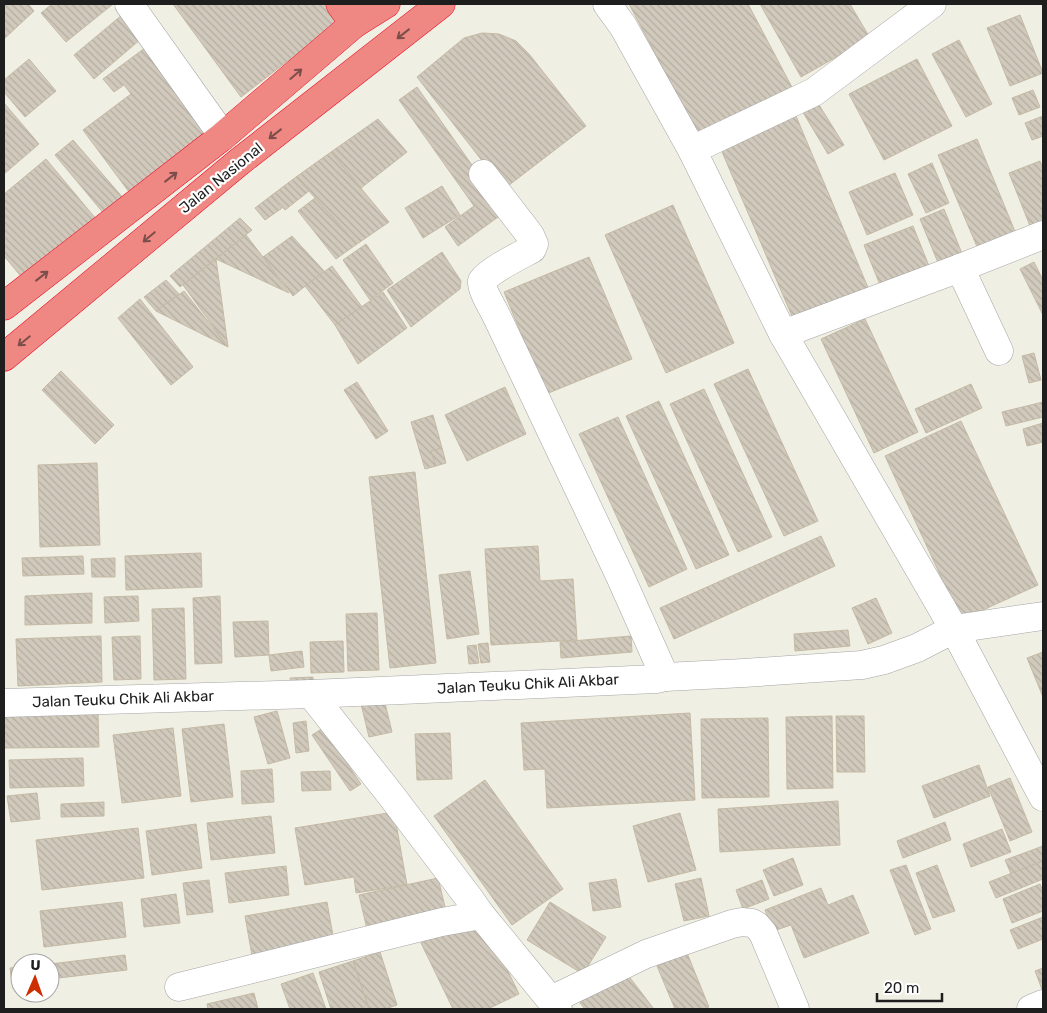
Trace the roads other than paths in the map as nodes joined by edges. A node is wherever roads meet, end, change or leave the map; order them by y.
1 (129, 4) edge
2 (386, 4) edge
3 (442, 4) edge
4 (606, 4) edge
5 (932, 4) edge
6 (347, 14) edge
7 (223, 136) junction
8 (692, 150) junction
9 (483, 174) dead end
10 (1043, 235) edge
11 (960, 268) junction
12 (4, 306) edge
13 (783, 334) junction
14 (999, 351) dead end
15 (4, 357) edge
16 (1043, 616) edge
17 (954, 629) junction
18 (665, 677) junction
19 (310, 694) junction
20 (4, 702) edge
21 (1043, 797) edge
22 (481, 916) junction
23 (179, 987) dead end
24 (554, 1004) edge
25 (1043, 1004) edge
26 (795, 1009) edge
27 (1031, 1009) edge

1 - 7 street
2 - 6 highway, Jalan Nasional
3 -> 15 highway, Jalan Nasional
4 - 8 street
5 - 8 street
7 -> 6 highway, Jalan Nasional
12 -> 7 highway, Jalan Nasional
8 - 13 street
9 - 18 street
10 - 11 street
11 - 13 street
11 - 14 street
13 - 17 street
16 - 17 street, Jalan Teuku Chik Ali Akbar
17 - 18 street, Jalan Teuku Chik Ali Akbar
17 - 21 street
18 - 19 street, Jalan Teuku Chik Ali Akbar
19 - 20 street, Jalan Teuku Chik Ali Akbar
19 - 22 street
22 - 23 street
22 - 24 street
24 - 26 street
25 - 27 street

